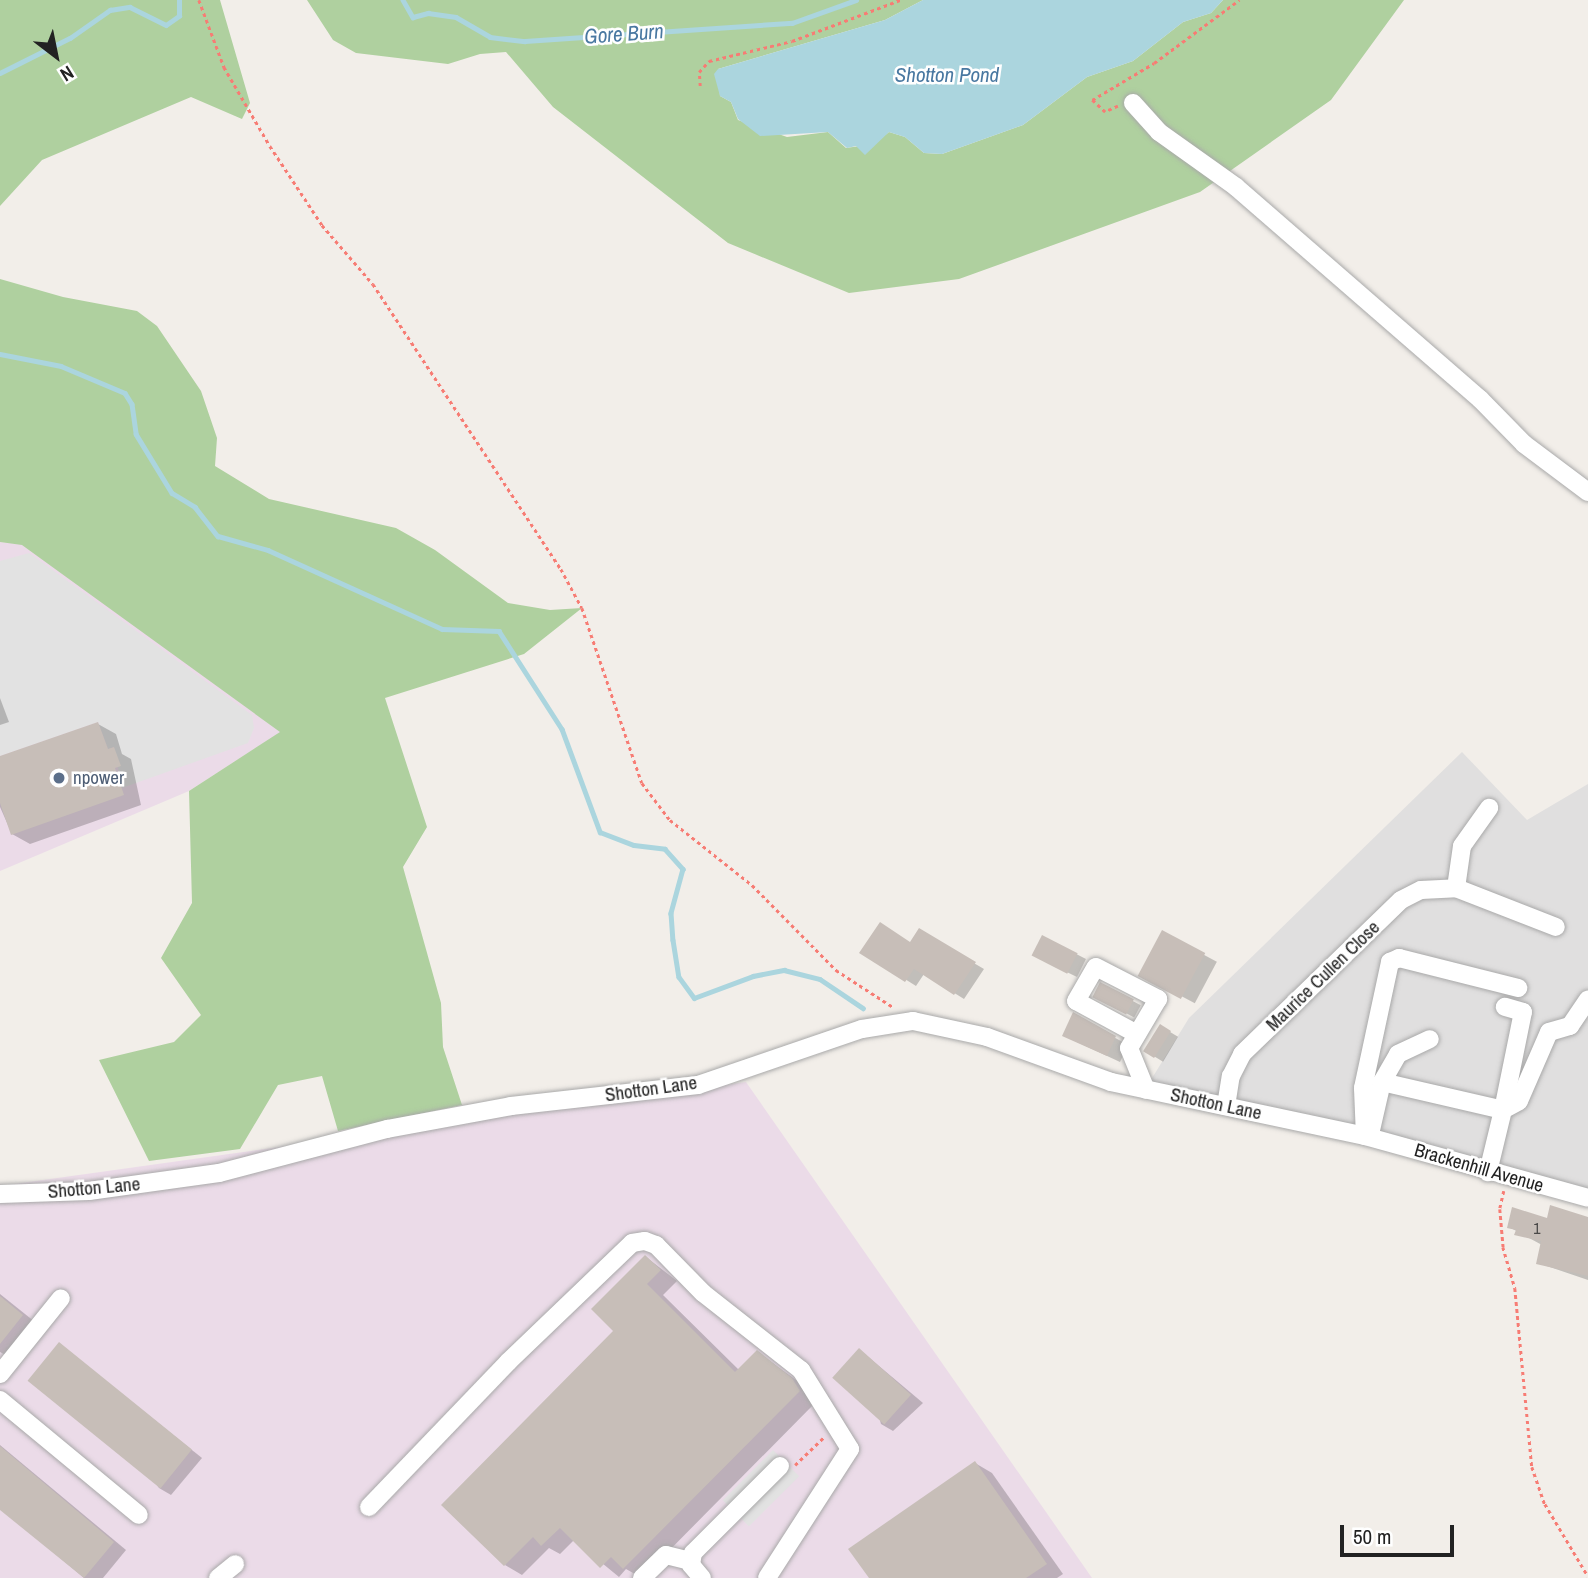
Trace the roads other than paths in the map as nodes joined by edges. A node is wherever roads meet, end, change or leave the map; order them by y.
1 (1133, 103) road end
2 (1588, 492) edge
3 (1489, 808) dead end
4 (1456, 888) junction
5 (1556, 927) dead end
6 (1518, 988) dead end
7 (1588, 999) edge
8 (1505, 1007) dead end
9 (1137, 1034) dead end
10 (1430, 1039) dead end
11 (1382, 1082) junction
12 (1146, 1090) junction
13 (1226, 1106) junction
14 (1503, 1110) junction
15 (1367, 1136) junction
16 (1488, 1172) junction
17 (0, 1194) edge
18 (1588, 1198) edge
19 (61, 1298) dead end
20 (0, 1374) edge
21 (0, 1400) edge
22 (776, 1470) road end
23 (369, 1507) dead end
24 (139, 1515) dead end
25 (690, 1560) junction
26 (235, 1564) dead end
27 (218, 1578) edge
28 (642, 1578) edge
29 (702, 1578) edge
30 (766, 1578) edge

1 - 2 street
3 - 4 street
4 - 5 street, Maurice Cullen Close
4 - 13 street, Maurice Cullen Close
6 - 15 street
7 - 14 street
8 - 14 street
9 - 12 street
10 - 11 street
11 - 14 street
11 - 15 street
12 - 13 street, Shotton Lane
12 - 17 street, Shotton Lane
13 - 15 street, Shotton Lane
14 - 16 street
15 - 16 street, Brackenhill Avenue
16 - 18 street, Brackenhill Avenue
19 - 20 street
21 - 24 street
22 - 25 street
23 - 30 street
25 - 28 street
25 - 29 street
26 - 27 street

